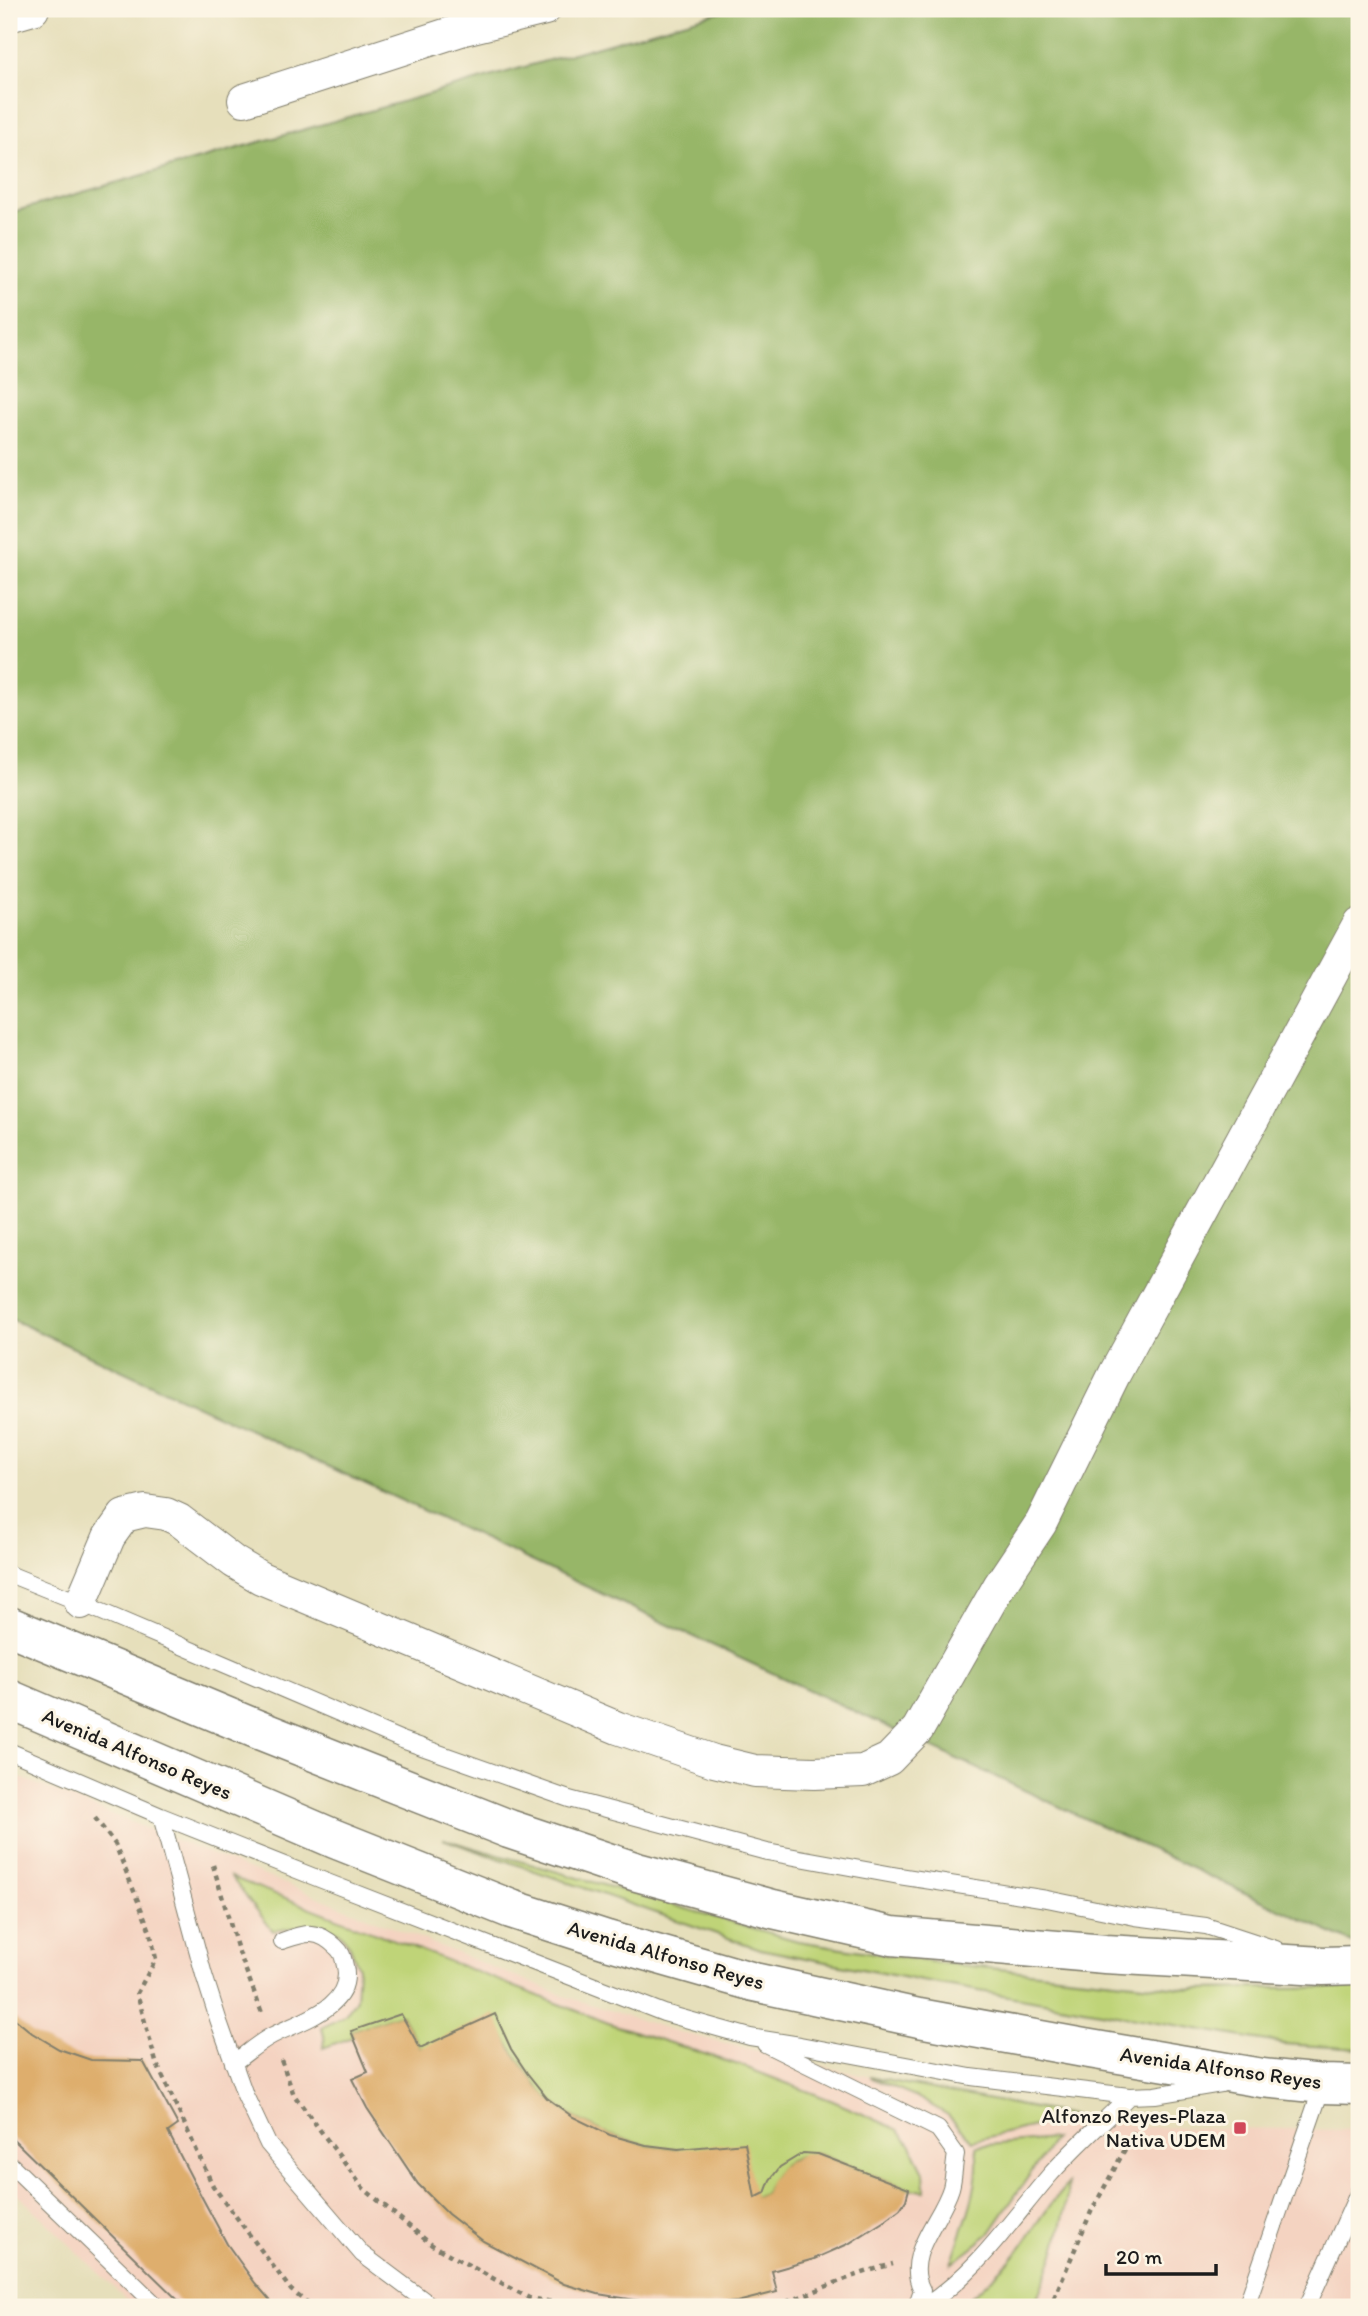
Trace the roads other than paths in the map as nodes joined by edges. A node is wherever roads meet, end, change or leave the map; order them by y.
1 (33, 9) edge
2 (545, 9) edge
3 (9, 16) edge
4 (244, 100) dead end
5 (1359, 924) edge
6 (9, 1574) edge
7 (81, 1603) junction
8 (9, 1626) edge
9 (9, 1699) edge
10 (9, 1751) edge
11 (161, 1816) junction
12 (282, 1941) dead end
13 (1341, 1966) edge
14 (750, 2038) junction
15 (233, 2063) junction
16 (1262, 2078) junction
17 (1341, 2085) edge
18 (1129, 2096) junction
19 (9, 2163) edge
20 (1359, 2190) edge
21 (158, 2307) edge
22 (433, 2307) edge
23 (916, 2307) edge
24 (924, 2307) edge
25 (1246, 2307) edge
26 (1307, 2307) edge

1 - 3 street
2 - 4 street
5 - 7 street
6 - 7 lane
7 - 13 lane
8 - 13 main road
9 - 16 main road, Avenida Alfonso Reyes
10 - 11 lane
11 - 14 lane
11 - 15 lane
12 - 15 lane
14 - 18 lane
14 - 23 lane
15 - 22 lane
16 - 17 main road, Avenida Alfonso Reyes
16 - 18 lane
17 - 25 lane
18 - 24 lane
19 - 21 lane
20 - 26 lane

